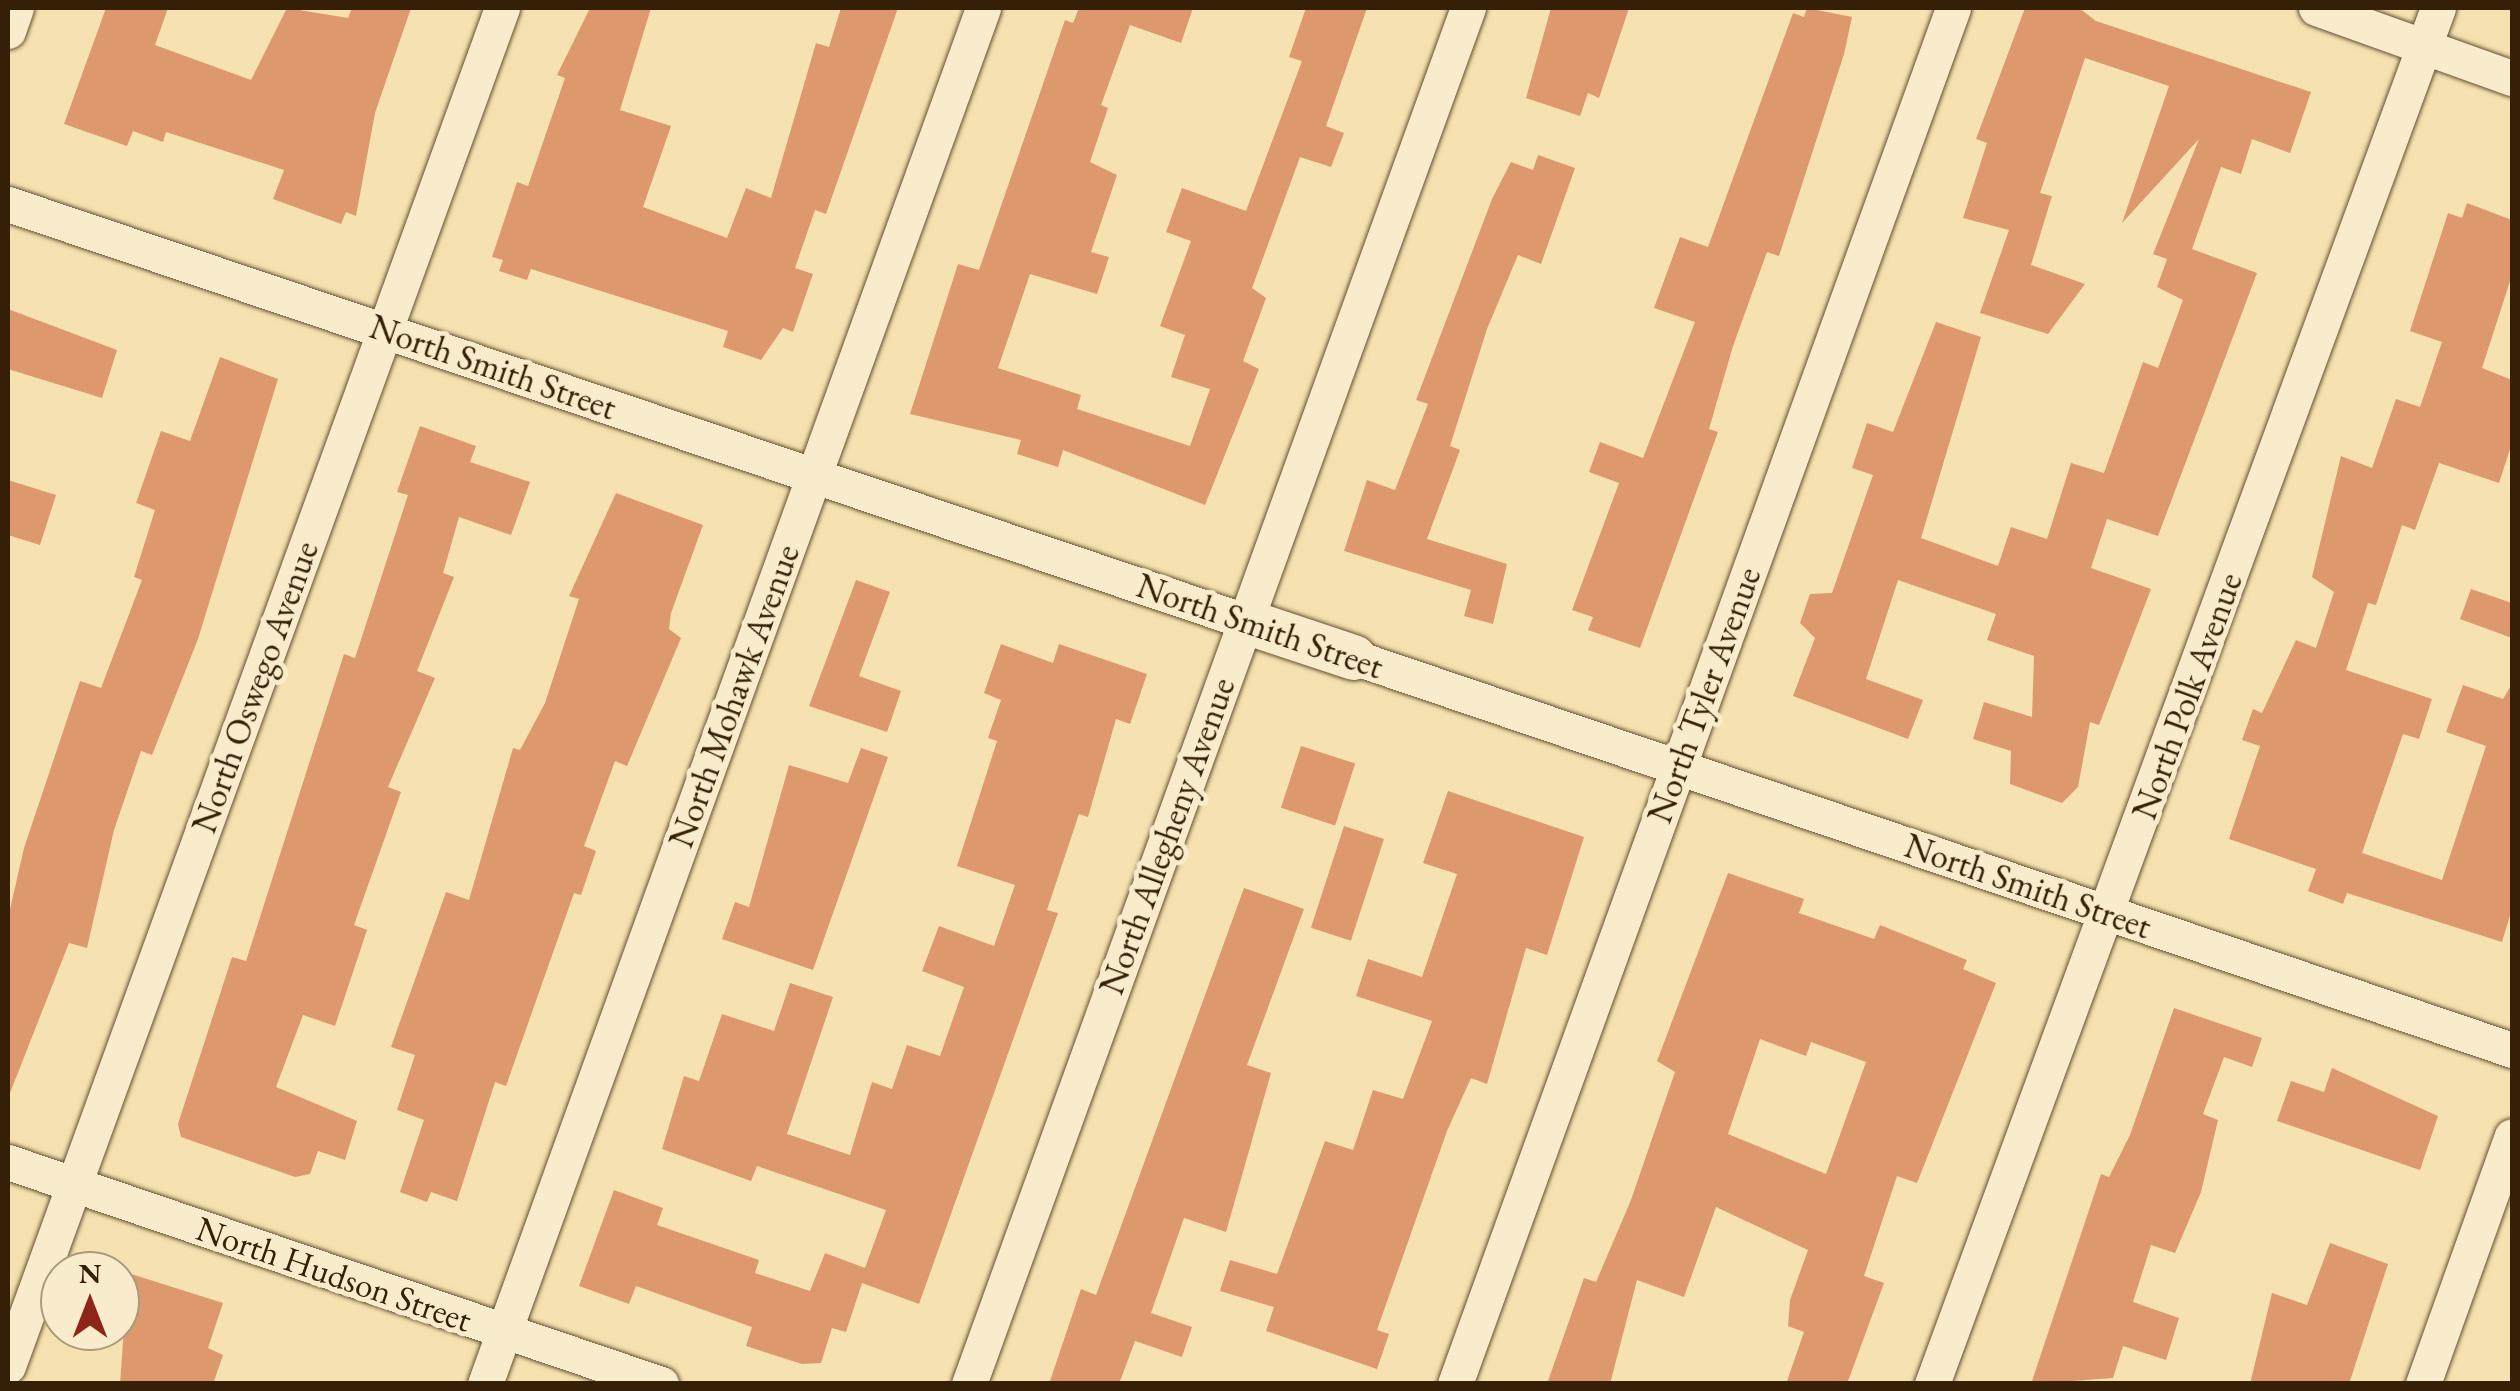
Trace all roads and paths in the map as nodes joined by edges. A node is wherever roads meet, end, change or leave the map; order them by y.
1 (16, 8) edge
2 (502, 8) edge
3 (983, 8) edge
4 (1468, 8) edge
5 (1953, 8) edge
6 (2316, 8) edge
7 (2438, 8) edge
8 (8, 31) edge
9 (2421, 50) junction
10 (2512, 78) edge
11 (8, 204) edge
12 (385, 331) junction
13 (814, 474) junction
14 (1245, 621) junction
15 (1354, 657) joint
16 (1678, 767) junction
17 (2109, 913) junction
18 (2512, 1050) edge
19 (2512, 1136) edge
20 (8, 1162) edge
21 (74, 1185) junction
22 (504, 1332) junction
23 (8, 1366) edge
24 (485, 1384) edge
25 (661, 1384) edge
26 (969, 1384) edge
27 (1456, 1384) edge
28 (1932, 1384) edge
29 (2423, 1384) edge

1 - 8 street
2 - 12 street, North Oswego Avenue
3 - 13 street, North Mohawk Avenue
4 - 14 street, North Allegheny Avenue
5 - 16 street, North Tyler Avenue
6 - 9 street
7 - 9 street, North Polk Avenue
9 - 10 street
9 - 17 street, North Polk Avenue
11 - 12 street, North Smith Street
12 - 13 street, North Smith Street
12 - 21 street, North Oswego Avenue
13 - 14 street, North Smith Street
13 - 22 street, North Mohawk Avenue
14 - 15 street, North Smith Street
14 - 26 street, North Allegheny Avenue
15 - 16 street, North Smith Street
16 - 17 street, North Smith Street
16 - 27 street, North Tyler Avenue
17 - 18 street, North Smith Street
17 - 28 street, North Polk Avenue
19 - 29 street
20 - 21 street, North Hudson Street
21 - 22 street, North Hudson Street
21 - 23 street, North Oswego Avenue
22 - 24 street, North Mohawk Avenue
22 - 25 street, North Hudson Street

